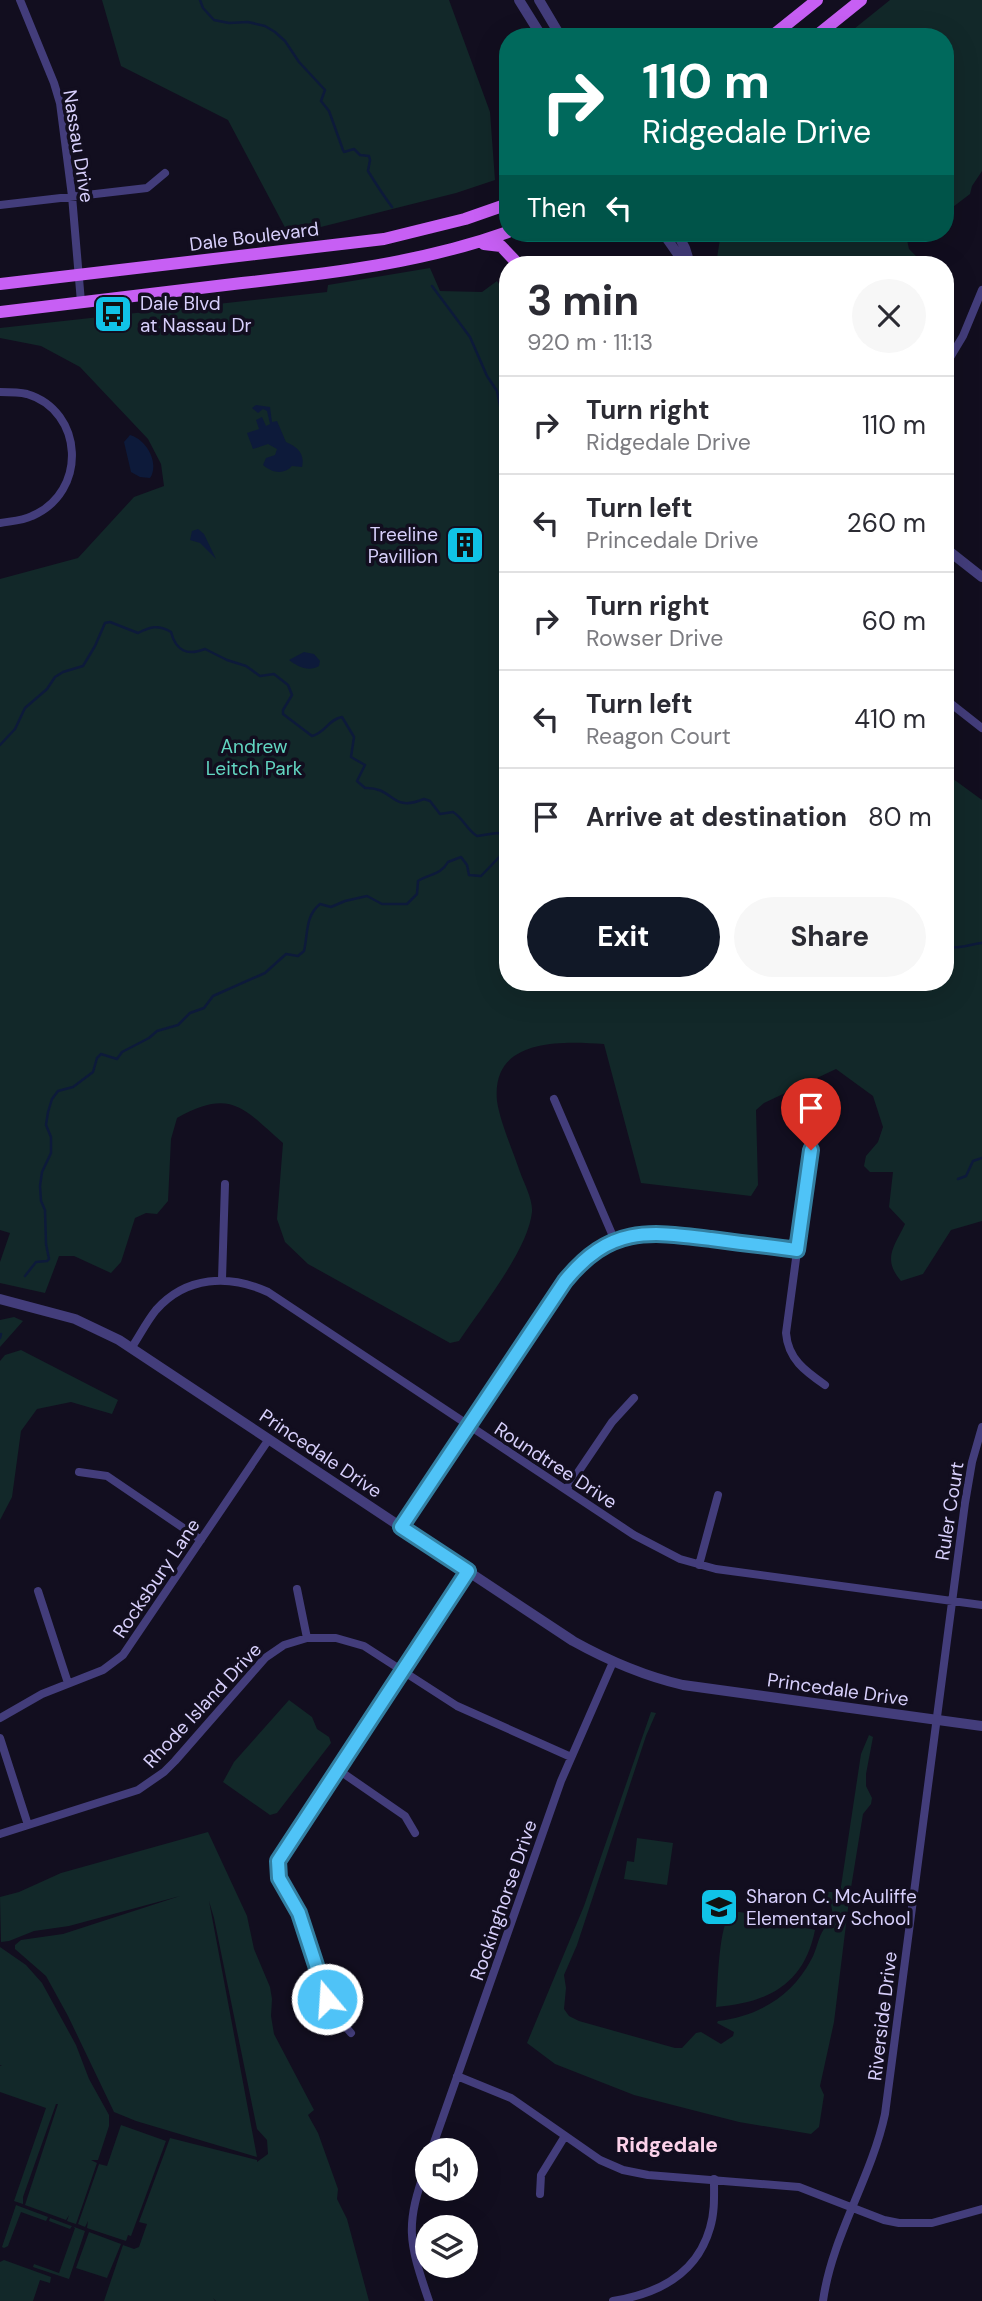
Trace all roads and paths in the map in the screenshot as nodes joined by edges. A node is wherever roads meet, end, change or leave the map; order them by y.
1 (20, 0) edge
2 (519, 0) edge
3 (539, 0) edge
4 (817, 0) edge
5 (861, 0) edge
6 (536, 28) edge
7 (556, 28) edge
8 (782, 28) edge
9 (826, 28) edge
10 (165, 173) dead end
11 (72, 196) junction
12 (0, 205) edge
13 (499, 207) edge
14 (499, 235) edge
15 (669, 242) edge
16 (473, 244) junction
17 (510, 256) edge
18 (681, 256) edge
19 (79, 276) junction
20 (0, 284) edge
21 (982, 290) edge
22 (81, 302) junction
23 (0, 312) edge
24 (954, 350) edge
25 (0, 392) edge
26 (0, 523) edge
27 (954, 555) edge
28 (982, 577) edge
29 (954, 706) edge
30 (982, 728) edge
31 (554, 1099) dead end
32 (822, 1132) dead end
33 (225, 1184) dead end
34 (615, 1241) junction
35 (797, 1250) junction
36 (222, 1279) junction
37 (0, 1299) edge
38 (132, 1347) junction
39 (825, 1385) dead end
40 (634, 1398) dead end
41 (468, 1426) junction
42 (982, 1427) edge
43 (269, 1439) junction
44 (79, 1472) dead end
45 (566, 1490) junction
46 (718, 1495) dead end
47 (401, 1527) junction
48 (201, 1540) junction
49 (699, 1565) junction
50 (468, 1571) junction
51 (297, 1589) dead end
52 (38, 1591) dead end
53 (953, 1601) junction
54 (982, 1605) edge
55 (307, 1638) junction
56 (613, 1662) junction
57 (402, 1671) junction
58 (68, 1683) junction
59 (0, 1718) edge
60 (937, 1720) junction
61 (982, 1726) edge
62 (0, 1738) edge
63 (571, 1757) junction
64 (337, 1769) junction
65 (28, 1825) junction
66 (415, 1833) dead end
67 (0, 1834) edge
68 (351, 2033) dead end
69 (457, 2076) junction
70 (565, 2136) junction
71 (436, 2138) edge
72 (714, 2179) junction
73 (540, 2194) dead end
74 (415, 2201) edge
75 (854, 2207) junction
76 (982, 2209) edge
77 (429, 2301) edge
78 (613, 2301) edge
79 (823, 2301) edge

1 - 11 street, Nassau Drive
2 - 6 street
3 - 7 street
4 - 8 main road
5 - 9 main road
10 - 11 street
11 - 12 street
11 - 19 street, Nassau Drive
13 - 19 main road, Dale Boulevard
14 - 16 main road
15 - 18 street
16 - 17 main road
16 - 22 main road
19 - 20 main road, Dale Boulevard
19 - 22 street, Nassau Drive
21 - 24 street
22 - 23 main road
25 - 26 street
27 - 28 street
29 - 30 street
31 - 34 street
32 - 35 street
33 - 36 street
34 - 35 street
34 - 41 street
35 - 39 street
36 - 38 street, Roundtree Drive
36 - 41 street, Roundtree Drive
37 - 38 street, Princedale Drive
38 - 43 street, Princedale Drive
40 - 45 street
41 - 45 street, Roundtree Drive
41 - 47 street
42 - 53 street, Ruler Court
43 - 47 street, Princedale Drive
43 - 48 street, Rocksbury Lane
44 - 48 street
45 - 49 street, Roundtree Drive
46 - 49 street
47 - 50 street, Princedale Drive
48 - 58 street, Rocksbury Lane
49 - 53 street, Roundtree Drive
50 - 56 street, Princedale Drive
50 - 57 street
51 - 55 street
52 - 58 street
53 - 54 street, Roundtree Drive
53 - 60 street, Riverside Drive
55 - 57 street, Rhode Island Drive
55 - 65 street, Rhode Island Drive
56 - 60 street, Princedale Drive
56 - 63 street, Rockinghorse Drive
57 - 63 street, Rhode Island Drive
57 - 64 street
58 - 59 street, Rocksbury Lane
60 - 61 street, Princedale Drive
60 - 75 street, Riverside Drive
62 - 65 street
63 - 69 street, Rockinghorse Drive
64 - 66 street
64 - 68 street
65 - 67 street, Rhode Island Drive
69 - 70 street
69 - 71 street, Rockinghorse Drive
70 - 72 street
70 - 73 street
72 - 75 street
72 - 78 street
74 - 77 street
75 - 76 street
75 - 79 street, Riverside Drive

